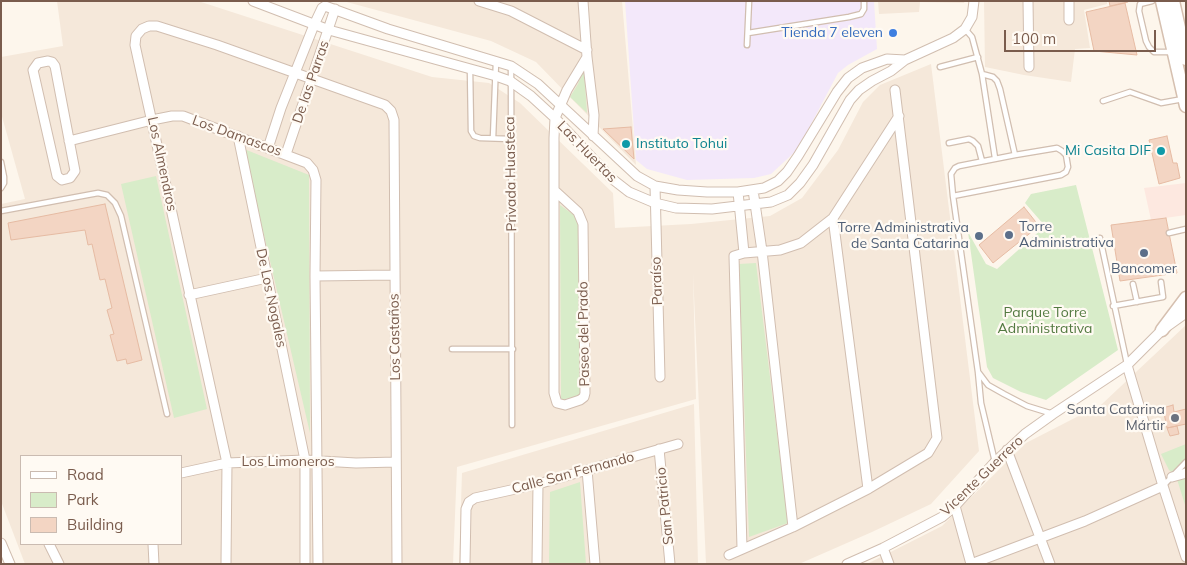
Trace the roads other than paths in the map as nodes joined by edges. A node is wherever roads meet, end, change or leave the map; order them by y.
1 (253, 1) edge
2 (479, 1) edge
3 (510, 1) edge
4 (583, 1) edge
5 (749, 1) edge
6 (864, 1) edge
7 (974, 1) edge
8 (1028, 1) edge
9 (1070, 1) edge
10 (1152, 1) edge
11 (1171, 2) edge
12 (322, 8) joint
13 (336, 9) junction
14 (510, 11) junction
15 (1070, 20) dead end
16 (314, 25) junction
17 (966, 29) junction
18 (329, 30) junction
19 (748, 33) junction
20 (747, 45) dead end
21 (1173, 52) junction
22 (587, 54) junction
23 (978, 57) junction
24 (1186, 59) edge
25 (905, 60) junction
26 (496, 61) junction
27 (511, 66) junction
28 (940, 67) dead end
29 (1029, 67) dead end
30 (470, 69) junction
31 (295, 73) junction
32 (982, 74) junction
33 (496, 76) junction
34 (312, 79) junction
35 (510, 81) junction
36 (895, 90) dead end
37 (1102, 101) dead end
38 (1185, 101) edge
39 (560, 104) junction
40 (391, 111) joint
41 (899, 116) junction
42 (555, 118) junction
43 (152, 120) junction
44 (238, 136) junction
45 (593, 136) junction
46 (493, 138) junction
47 (511, 139) junction
48 (69, 141) junction
49 (949, 143) dead end
50 (268, 148) junction
51 (286, 154) junction
52 (1014, 155) junction
53 (995, 158) junction
54 (982, 161) junction
55 (1, 162) edge
56 (655, 186) junction
57 (1, 188) edge
58 (554, 190) junction
59 (753, 190) junction
60 (738, 192) junction
61 (953, 196) junction
62 (655, 203) junction
63 (755, 205) junction
64 (739, 207) junction
65 (1, 211) edge
66 (833, 218) junction
67 (1186, 229) edge
68 (1169, 233) dead end
69 (1100, 238) dead end
70 (762, 251) junction
71 (744, 253) junction
72 (394, 275) junction
73 (315, 276) junction
74 (267, 278) junction
75 (1161, 282) dead end
76 (1133, 284) dead end
77 (189, 295) junction
78 (1186, 298) edge
79 (1137, 302) junction
80 (1114, 306) junction
81 (1186, 313) edge
82 (1162, 330) junction
83 (452, 349) dead end
84 (513, 349) junction
85 (1127, 365) junction
86 (978, 372) junction
87 (660, 377) dead end
88 (167, 414) dead end
89 (1053, 414) junction
90 (512, 425) dead end
91 (678, 444) dead end
92 (659, 449) junction
93 (1007, 450) junction
94 (305, 460) junction
95 (317, 460) junction
96 (396, 462) junction
97 (995, 462) junction
98 (1186, 462) edge
99 (227, 463) junction
100 (587, 470) junction
101 (182, 473) edge
102 (1186, 473) edge
103 (1172, 477) junction
104 (538, 484) junction
105 (1163, 486) junction
106 (868, 489) junction
107 (955, 506) junction
108 (793, 527) junction
109 (1040, 538) junction
110 (1, 543) edge
111 (50, 545) edge
112 (153, 545) edge
113 (742, 548) junction
114 (883, 548) junction
115 (729, 555) dead end
116 (1186, 557) edge
117 (226, 563) edge
118 (10, 564) edge
119 (59, 564) edge
120 (154, 564) edge
121 (305, 564) edge
122 (318, 564) edge
123 (397, 564) edge
124 (465, 564) edge
125 (537, 564) edge
126 (595, 564) edge
127 (670, 564) edge
128 (847, 564) edge
129 (889, 564) edge
130 (971, 564) edge
131 (1050, 564) edge

1 - 16 street, Las Huertas
2 - 14 street
3 - 14 street
4 - 22 street
5 - 19 lane
6 - 19 lane
7 - 17 street
8 - 29 street
9 - 15 street
10 - 21 lane
11 - 21 main road
11 - 24 main road
12 - 13 street, Las Huertas
12 - 16 street, De las Parras
13 - 18 street, De las Parras
13 - 26 street, Las Huertas
14 - 22 street
16 - 18 street, Las Huertas
16 - 31 street, De las Parras
17 - 23 lane
17 - 25 street, Las Huertas
18 - 30 street, Las Huertas
18 - 34 street, De las Parras
19 - 20 lane
21 - 38 main road
22 - 39 street, Paseo del Prado
22 - 45 street
23 - 28 lane
23 - 32 lane
25 - 59 street, Las Huertas
25 - 63 street, Las Huertas
26 - 27 street, Las Huertas
26 - 33 lane
27 - 35 lane, Privada Huasteca
27 - 39 street, Las Huertas
30 - 33 street, Las Huertas
30 - 46 lane
31 - 34 street, Los Almendros
31 - 43 street, Los Almendros
31 - 50 street, De las Parras
32 - 52 lane
32 - 53 lane
33 - 35 street, Las Huertas
33 - 46 lane
34 - 40 street, Los Almendros
34 - 51 street, De las Parras
35 - 42 street, Las Huertas
35 - 47 lane, Privada Huasteca
36 - 41 street
37 - 38 lane
39 - 42 street, Paseo del Prado
39 - 45 street, Las Huertas
40 - 72 street, Los Castaños
41 - 66 street
41 - 106 street
42 - 58 street, Paseo del Prado
42 - 62 street, Las Huertas
43 - 44 street, Los Damascos
43 - 48 street, Los Damascos
43 - 77 street, Los Almendros
44 - 50 street, Los Damascos
44 - 74 street, De Los Nogales
45 - 56 street, Las Huertas
46 - 47 lane
47 - 84 lane, Privada Huasteca
48 - 48 street
49 - 54 lane
50 - 51 street, Los Damascos
51 - 73 street, Los Damascos
52 - 53 lane
52 - 61 lane
53 - 54 lane
54 - 61 lane
55 - 57 lane
56 - 60 street, Las Huertas
56 - 62 street, Paraíso
58 - 58 street, Paseo del Prado
59 - 60 street, Las Huertas
59 - 63 street
60 - 64 street
61 - 86 lane
62 - 64 street, Las Huertas
62 - 87 street, Paraíso
63 - 64 street, Las Huertas
63 - 70 street
64 - 71 street
65 - 88 lane
66 - 70 street
66 - 106 street
67 - 68 lane
69 - 80 lane
70 - 71 street
70 - 108 street
71 - 113 street
72 - 73 street
72 - 96 street, Los Castaños
73 - 95 street
74 - 77 street
74 - 94 street, De Los Nogales
75 - 79 lane
76 - 79 lane
77 - 99 street, Los Almendros
78 - 82 main road
79 - 80 lane
80 - 85 lane
81 - 82 street, Vicente Guerrero
82 - 85 street, Vicente Guerrero
83 - 84 lane
84 - 90 lane, Privada Huasteca
85 - 89 street, Vicente Guerrero
85 - 105 street
86 - 89 lane
86 - 97 lane
89 - 93 street, Vicente Guerrero
91 - 92 street, Calle San Fernando
92 - 100 street, Calle San Fernando
92 - 127 street, San Patricio
93 - 97 street, Vicente Guerrero
93 - 109 street
94 - 95 street, Los Limoneros
94 - 99 street, Los Limoneros
94 - 121 street
95 - 96 street, Los Limoneros
95 - 122 street
96 - 123 street, Los Castaños
97 - 107 street, Vicente Guerrero
98 - 103 lane
99 - 101 street, Los Limoneros
99 - 117 street, Los Almendros
100 - 104 street, Calle San Fernando
100 - 126 street
102 - 103 street
103 - 105 lane
104 - 124 street, Calle San Fernando
104 - 125 street
105 - 109 street
105 - 116 street
106 - 108 street
107 - 114 street, Vicente Guerrero
107 - 130 street
108 - 113 street
109 - 130 street
109 - 131 street
110 - 118 street
111 - 119 street
112 - 120 street
113 - 115 street
114 - 128 street, Vicente Guerrero
114 - 129 street

